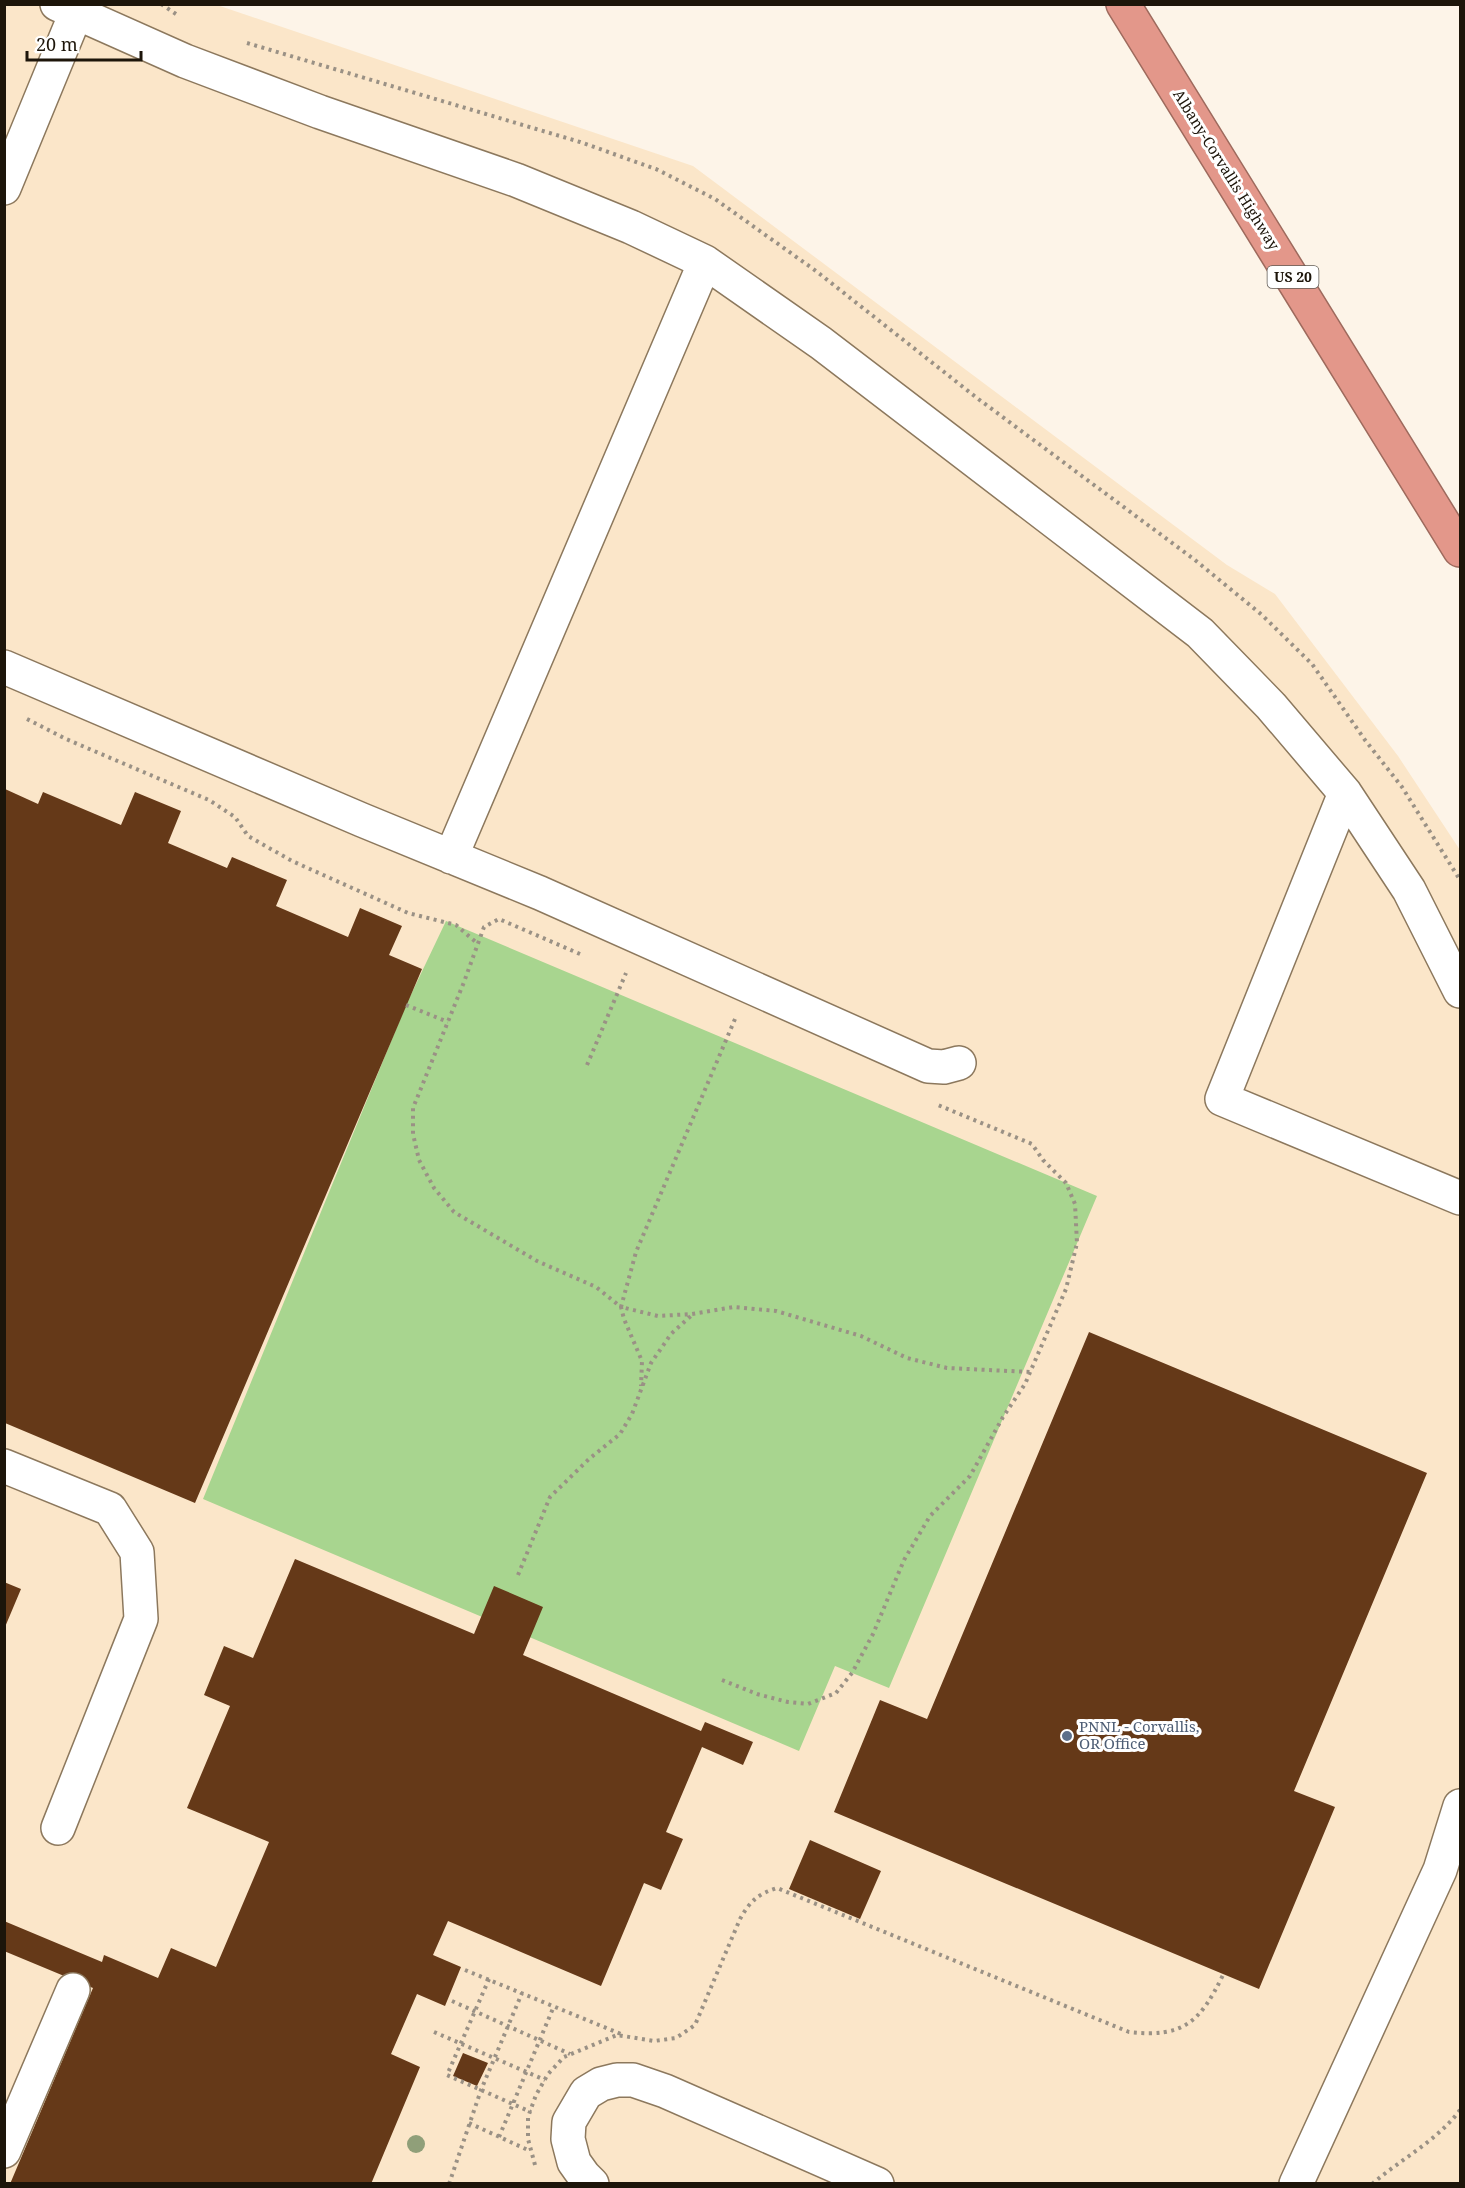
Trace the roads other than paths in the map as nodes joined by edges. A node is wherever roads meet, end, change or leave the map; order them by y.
1 (1123, 4) edge
2 (67, 9) edge
3 (4, 188) edge
4 (705, 262) junction
5 (1461, 550) edge
6 (4, 667) edge
7 (1345, 793) junction
8 (452, 857) junction
9 (1461, 991) edge
10 (959, 1063) dead end
11 (1461, 1198) edge
12 (4, 1466) edge
13 (1461, 1806) edge
14 (58, 1828) dead end
15 (1461, 1844) edge
16 (1440, 1870) junction
17 (73, 1990) dead end
18 (4, 2151) edge
19 (592, 2184) edge
20 (877, 2184) edge
21 (1296, 2184) edge

1 - 5 highway, Albany-Corvallis Highway / US 20
2 - 3 lane
2 - 4 lane
4 - 7 lane
4 - 8 lane
6 - 8 lane
7 - 9 lane
7 - 11 lane
8 - 10 lane
12 - 14 lane
13 - 16 lane
15 - 16 lane
16 - 21 lane
17 - 18 lane
19 - 20 lane

